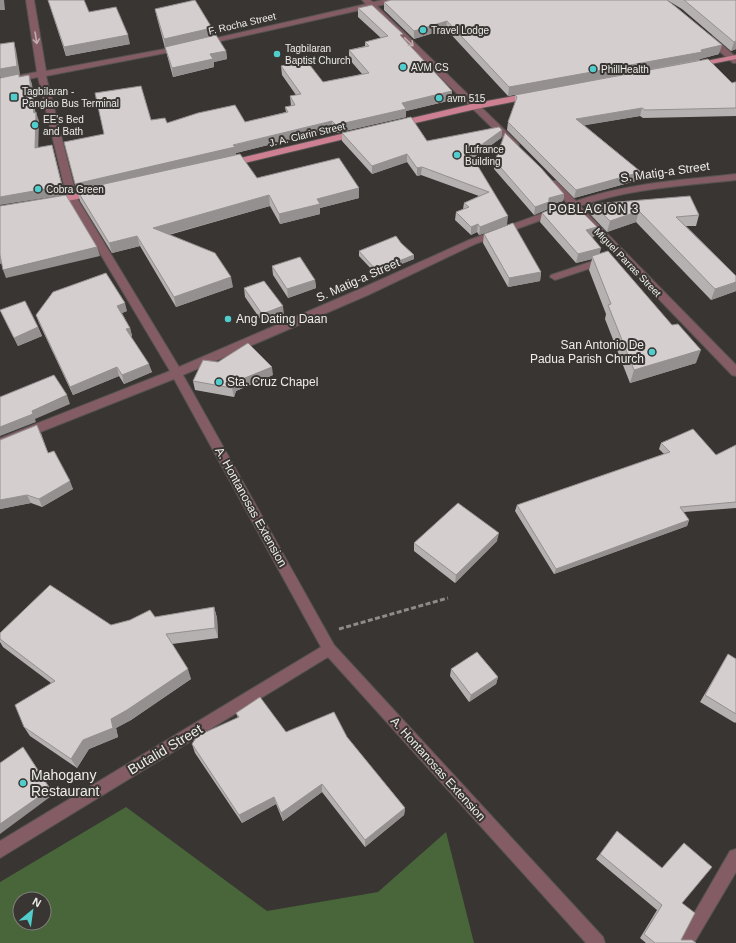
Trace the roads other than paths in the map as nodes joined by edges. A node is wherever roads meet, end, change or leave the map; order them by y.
1 (30, 0) edge
2 (393, 0) edge
3 (368, 2) edge
4 (702, 32) edge
5 (735, 59) edge
6 (683, 67) edge
7 (42, 75) junction
8 (0, 82) edge
9 (539, 94) edge
10 (476, 106) junction
11 (390, 126) edge
12 (367, 131) edge
13 (523, 153) edge
14 (222, 165) edge
15 (544, 173) edge
16 (736, 177) edge
17 (102, 191) edge
18 (72, 198) junction
19 (44, 203) edge
20 (573, 205) junction
21 (621, 254) junction
22 (555, 277) dead end
23 (736, 372) edge
24 (177, 373) junction
25 (0, 443) edge
26 (329, 649) junction
27 (0, 850) edge
28 (736, 857) edge
29 (597, 943) edge
30 (686, 943) edge

1 -> 7 street, A. Hontanosas Extension
2 - 3 street, F. Rocha Street
3 - 7 street, F. Rocha Street
3 -> 10 street
4 - 5 street
5 - 6 main road
7 - 8 street, F. Rocha Street
7 - 18 street, A. Hontanosas Extension
9 - 10 main road
10 - 11 main road
10 - 13 street
12 - 14 main road, J. A. Clarin Street
15 - 20 street, Miguel Parras Street
16 - 20 street, S. Matig-a Street
17 - 18 main road
18 - 19 main road
18 - 24 street, A. Hontanosas Extension
20 - 21 street, Miguel Parras Street
20 - 24 street, S. Matig-a Street
21 - 22 street
21 - 23 street, Miguel Parras Street
24 - 25 street, S. Matig-a Street
24 - 26 street, A. Hontanosas Extension
26 - 27 street, Butalid Street
26 - 29 street, A. Hontanosas Extension
28 - 30 street

